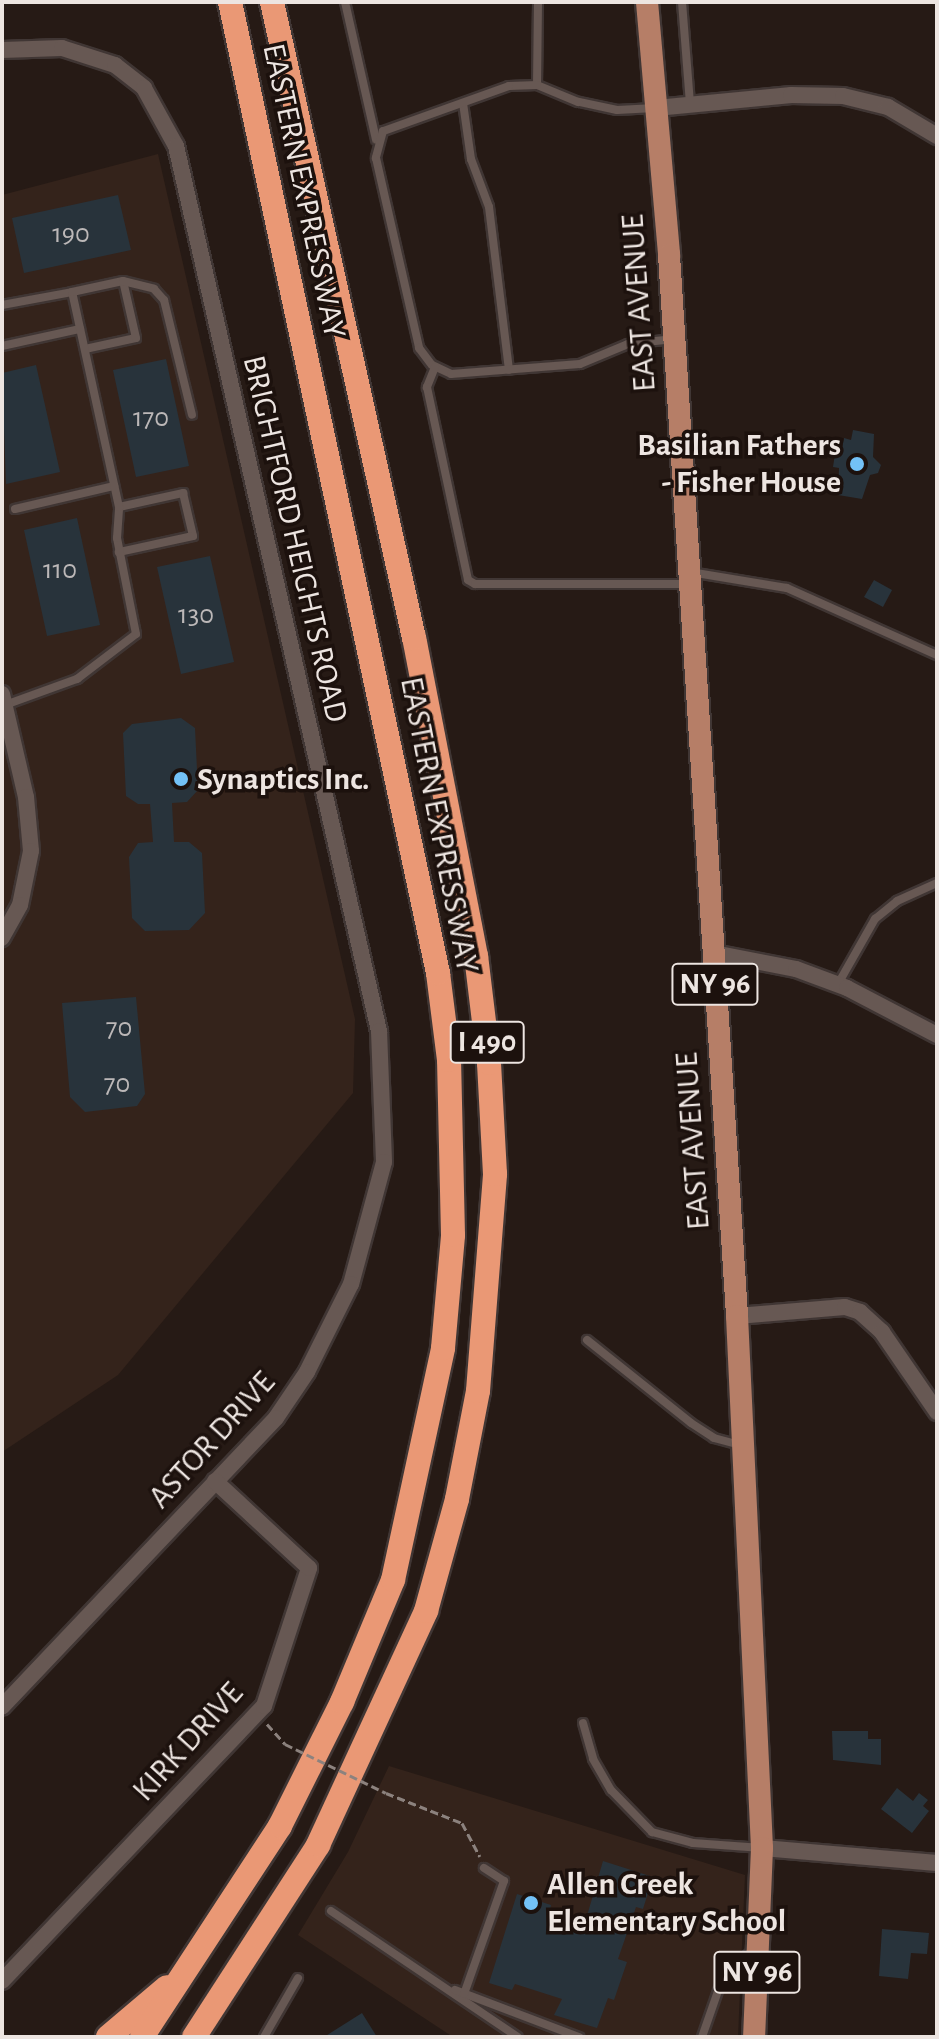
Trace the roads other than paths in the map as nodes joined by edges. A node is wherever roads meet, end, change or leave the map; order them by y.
1 (230, 2) edge
2 (272, 2) edge
3 (345, 2) edge
4 (538, 2) edge
5 (647, 2) edge
6 (682, 2) edge
7 (2, 50) edge
8 (537, 85) junction
9 (463, 103) junction
10 (690, 104) junction
11 (656, 108) junction
12 (937, 136) edge
13 (376, 140) junction
14 (123, 281) junction
15 (72, 292) junction
16 (2, 305) edge
17 (80, 329) junction
18 (674, 339) junction
19 (2, 346) edge
20 (85, 349) junction
21 (435, 367) junction
22 (509, 370) junction
23 (192, 415) dead end
24 (114, 486) junction
25 (119, 507) junction
26 (15, 509) dead end
27 (119, 552) junction
28 (690, 578) junction
29 (937, 655) edge
30 (3, 699) edge
31 (937, 883) edge
32 (2, 938) edge
33 (714, 953) junction
34 (838, 985) junction
35 (937, 1035) edge
36 (384, 1162) joint
37 (737, 1316) junction
38 (587, 1340) dead end
39 (937, 1412) edge
40 (742, 1445) junction
41 (215, 1481) junction
42 (2, 1707) edge
43 (583, 1723) dead end
44 (762, 1848) junction
45 (937, 1863) edge
46 (484, 1868) road end
47 (331, 1911) dead end
48 (758, 1948) junction
49 (185, 1973) junction
50 (298, 1978) dead end
51 (2, 1981) edge
52 (440, 1984) junction
53 (464, 1994) junction
54 (108, 2037) edge
55 (142, 2037) edge
56 (196, 2037) edge
57 (264, 2037) edge
58 (518, 2037) edge
59 (579, 2037) edge
60 (702, 2037) edge
61 (754, 2037) edge

1 - 49 highway, EASTERN EXPRESSWAY / I 490
2 - 56 highway, EASTERN EXPRESSWAY / I 490
3 - 13 lane
4 - 8 lane
5 - 11 main road, EAST AVENUE / NY 96
6 - 10 lane
7 - 36 street, BRIGHTFORD HEIGHTS ROAD
8 - 9 lane
8 - 11 lane
9 - 13 lane
9 - 22 lane
10 - 11 street
10 - 12 street
11 - 18 main road, EAST AVENUE / NY 96
13 - 21 lane
14 - 15 lane
14 - 20 lane
14 - 23 lane
15 - 16 lane
15 - 17 lane
17 - 19 lane
17 - 20 lane
18 - 22 lane
18 - 28 main road, EAST AVENUE / NY 96
20 - 24 lane
21 - 22 lane
21 - 28 lane
24 - 25 lane
24 - 26 lane
25 - 27 lane
25 - 27 lane
27 - 30 lane
28 - 29 lane
28 - 33 main road, EAST AVENUE / NY 96
30 - 32 street
31 - 34 lane
33 - 34 street
33 - 37 main road, EAST AVENUE / NY 96
34 - 35 street
36 - 41 street, ASTOR DRIVE
37 - 39 street
37 - 40 main road, EAST AVENUE / NY 96
38 - 40 lane
40 - 44 main road, EAST AVENUE / NY 96
41 - 42 street, ASTOR DRIVE
41 - 51 street, KIRK DRIVE
43 - 44 lane
44 - 45 street
44 - 48 main road, EAST AVENUE / NY 96
46 - 53 lane
47 - 52 lane
48 - 60 lane
48 - 61 main road, EAST AVENUE / NY 96
49 - 54 highway
49 - 55 highway, EASTERN EXPRESSWAY / I 490
50 - 57 lane
52 - 53 lane
52 - 58 lane
53 - 59 lane

